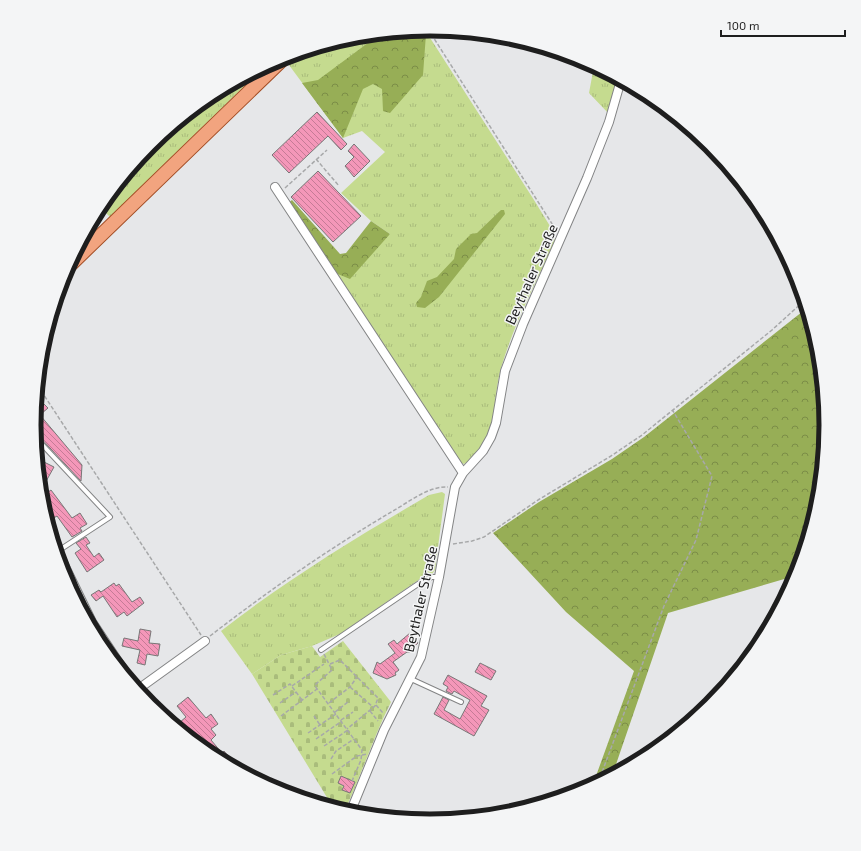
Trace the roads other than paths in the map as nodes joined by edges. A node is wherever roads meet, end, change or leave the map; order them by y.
1 (271, 70) edge
2 (620, 85) edge
3 (277, 190) road end
4 (80, 256) edge
5 (42, 444) edge
6 (463, 473) junction
7 (60, 545) edge
8 (440, 577) junction
9 (205, 641) road end
10 (321, 650) road end
11 (411, 679) junction
12 (142, 686) edge
13 (461, 702) dead end
14 (352, 807) edge

1 - 4 main road
2 - 6 street, Beythaler Straße
3 - 6 street
5 - 7 lane
6 - 8 street, Beythaler Straße
8 - 10 lane
8 - 11 street, Beythaler Straße
9 - 12 street
11 - 13 lane
11 - 14 street, Beythaler Straße

